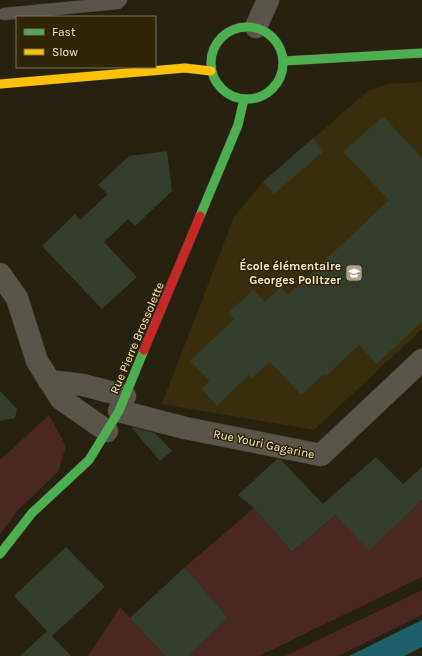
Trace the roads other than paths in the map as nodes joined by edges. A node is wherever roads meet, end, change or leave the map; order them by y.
1 (121, 0) edge
2 (268, 0) edge
3 (4, 14) dead end
4 (256, 27) junction
5 (422, 53) edge
6 (284, 61) junction
7 (211, 71) junction
8 (0, 84) edge
9 (244, 99) junction
10 (0, 274) edge
11 (422, 360) edge
12 (49, 381) junction
13 (122, 404) junction
14 (107, 432) junction
15 (0, 554) edge

1 - 3 lane
2 - 4 street
4 - 6 street
4 - 7 street
5 - 6 street
6 - 9 street
7 - 8 street
7 - 9 street
9 - 13 street, Rue Pierre Brossolette
10 - 12 street
11 - 13 street, Rue Youri Gagarine
12 - 13 street, Rue Youri Gagarine
12 - 14 street
13 - 14 street, Rue Pierre Brossolette
14 - 15 street, Rue Pierre Brossolette

